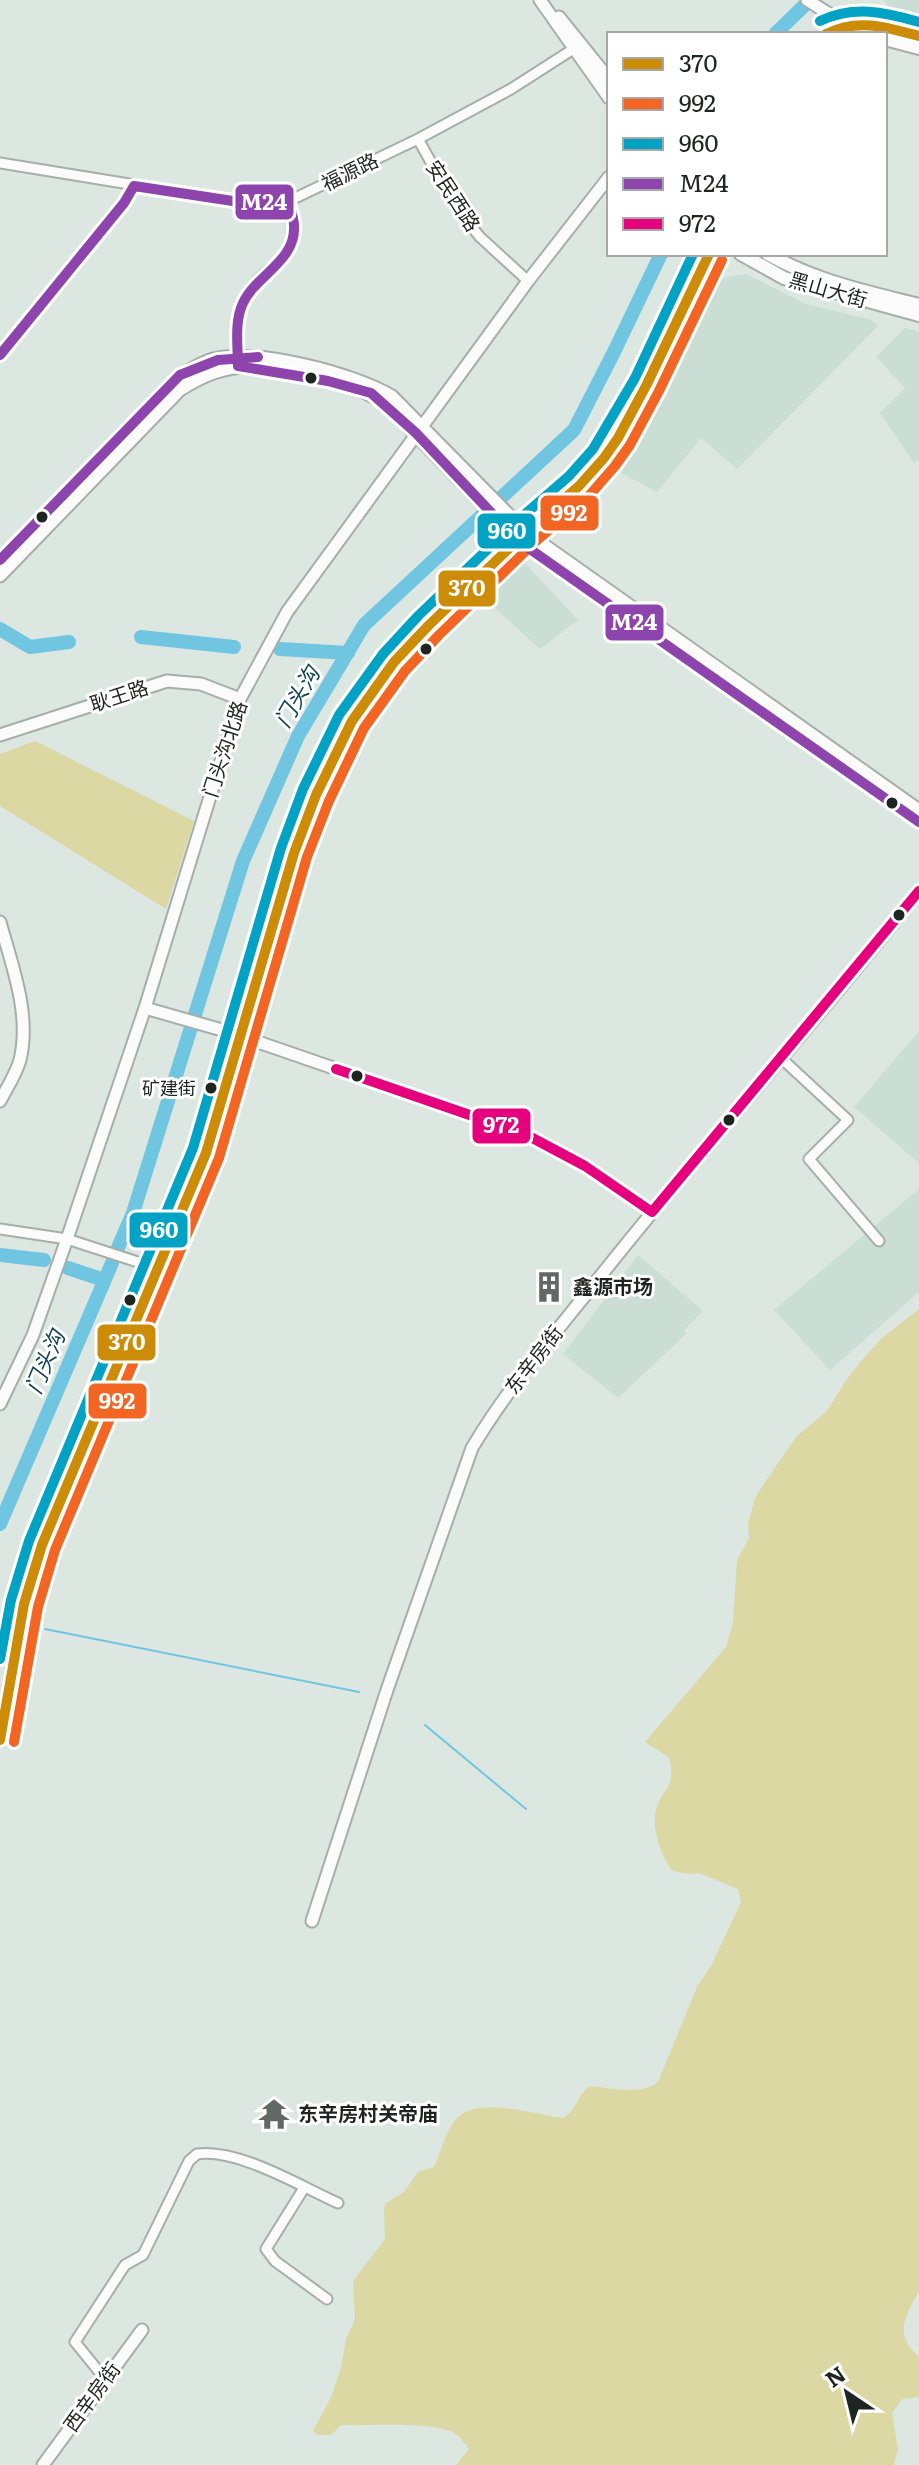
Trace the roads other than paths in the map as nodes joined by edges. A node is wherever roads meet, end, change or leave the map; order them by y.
1 (540, 0) edge
2 (548, 0) edge
3 (807, 0) edge
4 (845, 31) edge
5 (919, 36) edge
6 (887, 40) edge
7 (577, 47) junction
8 (919, 48) edge
9 (607, 77) edge
10 (607, 95) edge
11 (418, 139) junction
12 (0, 163) edge
13 (607, 180) edge
14 (134, 186) junction
15 (289, 201) junction
16 (698, 256) edge
17 (708, 256) edge
18 (745, 256) edge
19 (771, 256) edge
20 (528, 281) junction
21 (919, 305) edge
22 (919, 315) edge
23 (0, 355) edge
24 (238, 361) junction
25 (420, 429) junction
26 (518, 533) junction
27 (0, 560) edge
28 (1, 574) edge
29 (240, 699) junction
30 (0, 735) edge
31 (919, 810) edge
32 (919, 822) edge
33 (919, 891) edge
34 (0, 922) edge
35 (145, 1008) junction
36 (225, 1030) junction
37 (242, 1036) junction
38 (781, 1058) junction
39 (0, 1101) edge
40 (652, 1212) junction
41 (0, 1229) edge
42 (67, 1239) junction
43 (879, 1241) dead end
44 (151, 1266) junction
45 (4, 1386) edge
46 (0, 1404) edge
47 (0, 1692) edge
48 (0, 1740) edge
49 (312, 1921) dead end
50 (304, 2188) junction
51 (338, 2203) dead end
52 (327, 2299) dead end
53 (142, 2330) dead end
54 (105, 2379) junction
55 (43, 2465) edge

1 - 7 street
2 - 7 street
3 - 4 street
4 - 5 main road
6 - 8 main road
7 - 9 street
7 - 10 street
7 - 11 street, 福源路
11 - 15 street, 福源路
11 - 20 street, 安民西路
12 - 14 street, 福源路
13 - 20 street, 门头沟北路
14 - 15 street, 福源路
14 - 23 street
15 - 24 street
16 - 26 main road
17 - 26 main road
18 - 22 main road, 黑山大街
19 - 21 main road, 黑山大街
20 - 25 street, 门头沟北路
24 - 25 street
24 - 27 street
24 - 28 street
25 - 26 street
25 - 29 street, 门头沟北路
26 - 31 street
26 - 32 street
26 - 36 main road
26 - 37 main road
29 - 30 street, 耿王路
29 - 35 street, 门头沟北路
33 - 38 street, 东辛房街
34 - 39 street
35 - 36 street
35 - 42 street, 门头沟北路
36 - 37 street
36 - 44 main road
37 - 40 street
37 - 44 main road
38 - 40 street, 东辛房街
38 - 43 street
40 - 49 street, 东辛房街
41 - 42 street
42 - 44 street
42 - 45 street, 门头沟北路
44 - 47 main road
44 - 48 main road
45 - 46 street, 门头沟北路
50 - 51 street
50 - 52 street
50 - 54 street
53 - 54 street, 西辛房街
54 - 55 street, 西辛房街

